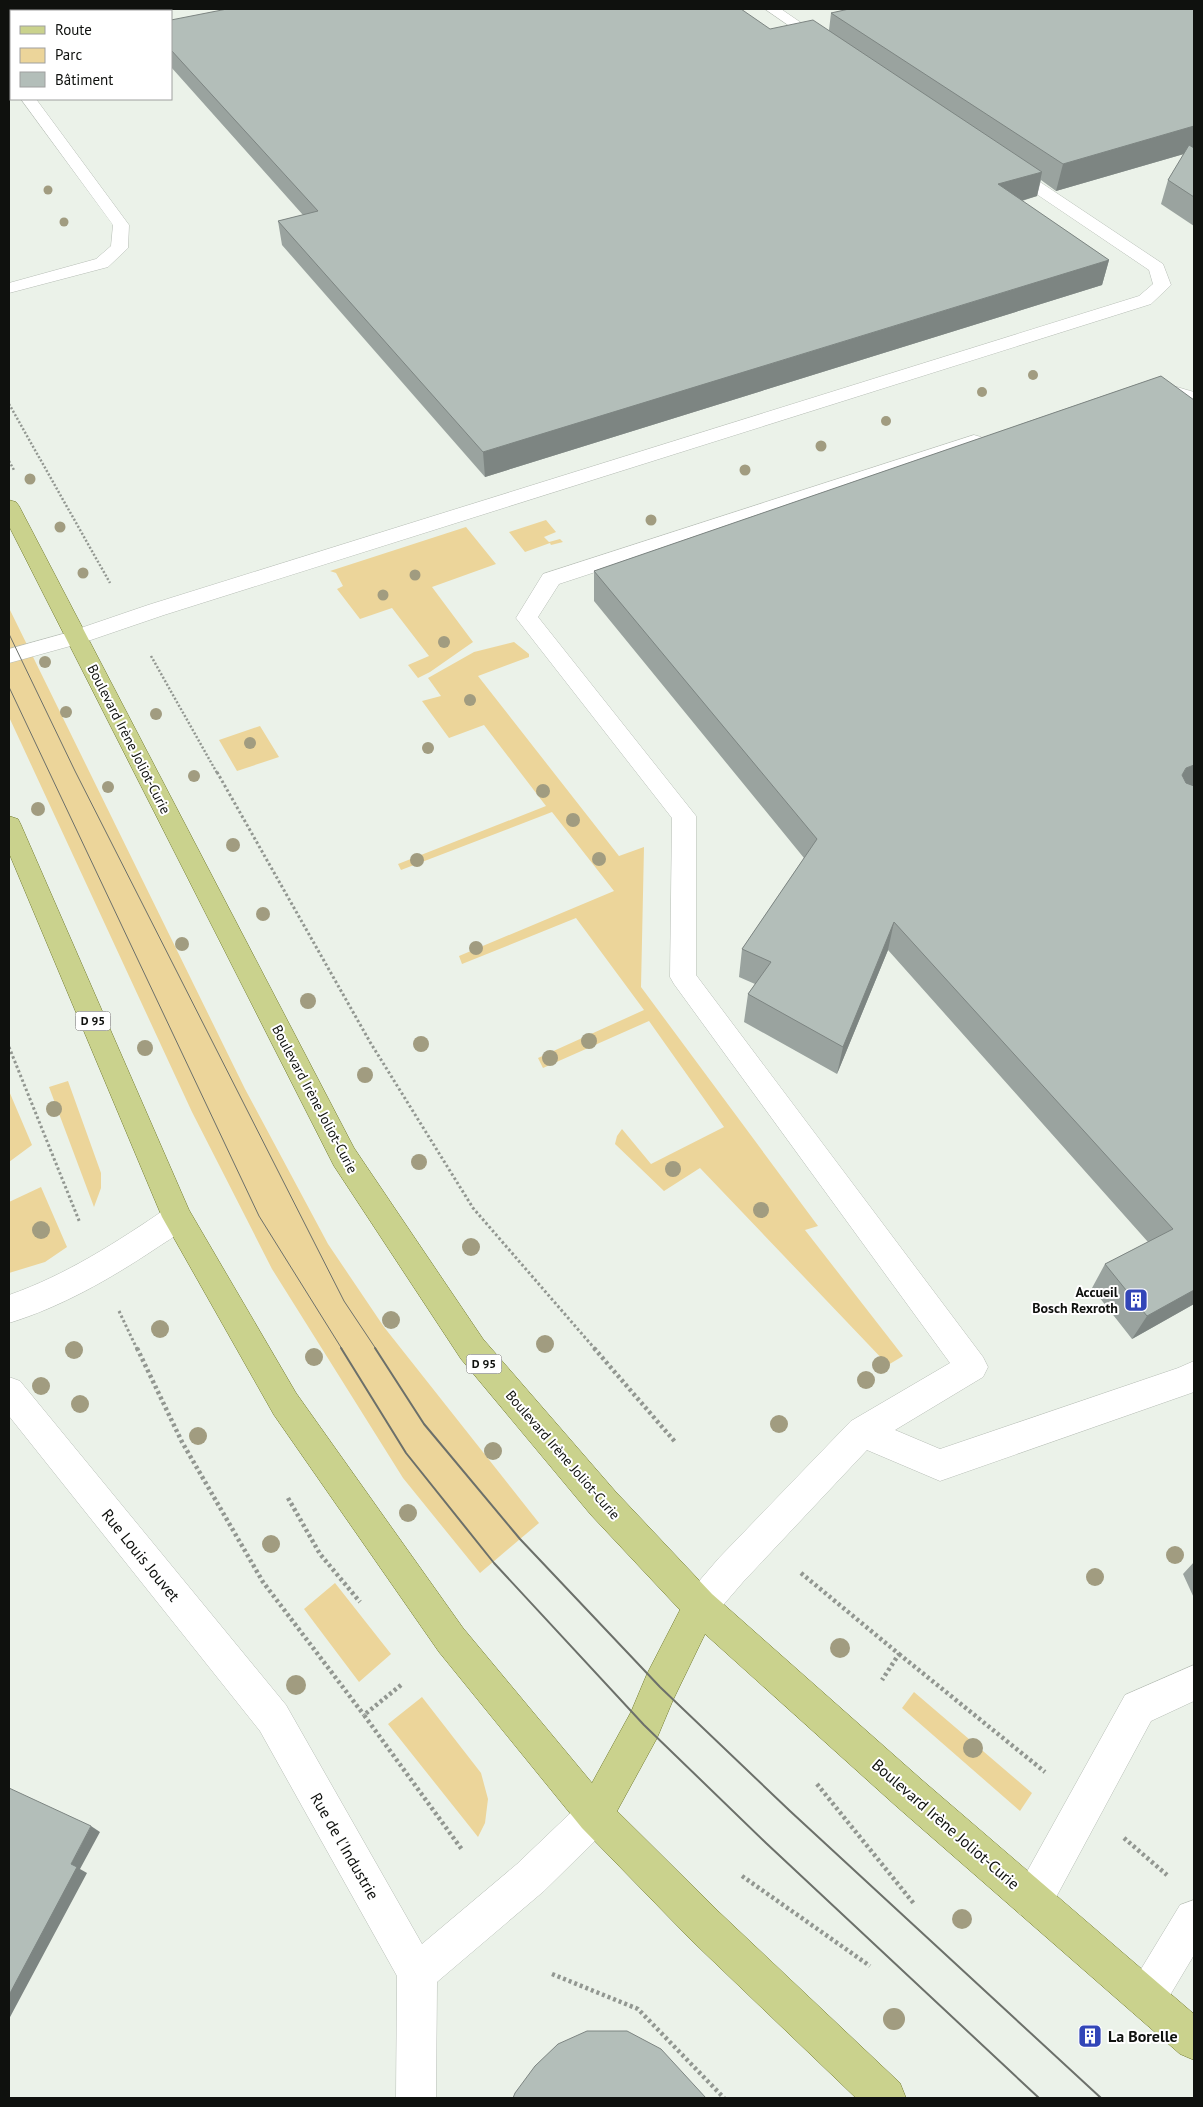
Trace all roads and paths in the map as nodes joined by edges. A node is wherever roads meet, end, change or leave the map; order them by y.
1 (772, 9) edge
2 (838, 53) edge
3 (29, 100) edge
4 (993, 158) edge
5 (9, 288) edge
6 (1130, 391) edge
7 (1194, 400) edge
8 (9, 404) edge
9 (997, 434) edge
10 (9, 461) edge
11 (13, 492) edge
12 (130, 619) junction
13 (77, 637) junction
14 (9, 656) edge
15 (9, 825) edge
16 (9, 1047) edge
17 (177, 1218) junction
18 (98, 1267) junction
19 (9, 1309) edge
20 (1194, 1376) edge
21 (9, 1392) edge
22 (862, 1432) junction
23 (676, 1443) dead end
24 (801, 1573) dead end
25 (700, 1606) junction
26 (882, 1680) dead end
27 (1194, 1683) edge
28 (401, 1685) dead end
29 (364, 1716) junction
30 (273, 1718) joint
31 (814, 1779) dead end
32 (595, 1815) junction
33 (463, 1851) dead end
34 (742, 1876) dead end
35 (1033, 1900) junction
36 (915, 1905) dead end
37 (1194, 1919) edge
38 (870, 1966) dead end
39 (417, 1973) junction
40 (552, 1974) dead end
41 (1146, 1998) junction
42 (1194, 2040) edge
43 (416, 2098) edge
44 (724, 2098) edge
45 (885, 2098) edge

1 - 2 street
3 - 5 street
4 - 12 street
6 - 7 street
8 - 12 path
9 - 22 street
10 - 11 path
11 - 13 main road, Boulevard Irène Joliot-Curie / D 95
12 - 13 street
12 - 23 path
13 - 14 street
13 - 25 main road, Boulevard Irène Joliot-Curie / D 95
15 - 17 main road, D 95
16 - 18 path
17 - 18 street
17 - 32 main road, D 95
18 - 19 street
18 - 29 path
20 - 22 street
21 - 30 street, Rue Louis Jouvet
22 - 25 street
24 - 26 path
25 - 32 main road
25 - 35 main road, Boulevard Irène Joliot-Curie / D 95
27 - 35 street
28 - 29 path
29 - 33 path
30 - 39 street, Rue de l'Industrie
31 - 36 path
32 - 39 street
32 - 45 main road, D 95
34 - 38 path
35 - 41 main road, Boulevard Irène Joliot-Curie / D 95
37 - 41 street
39 - 43 street, Rue de l'Industrie
40 - 44 path
41 - 42 main road, Boulevard Irène Joliot-Curie / D 95

